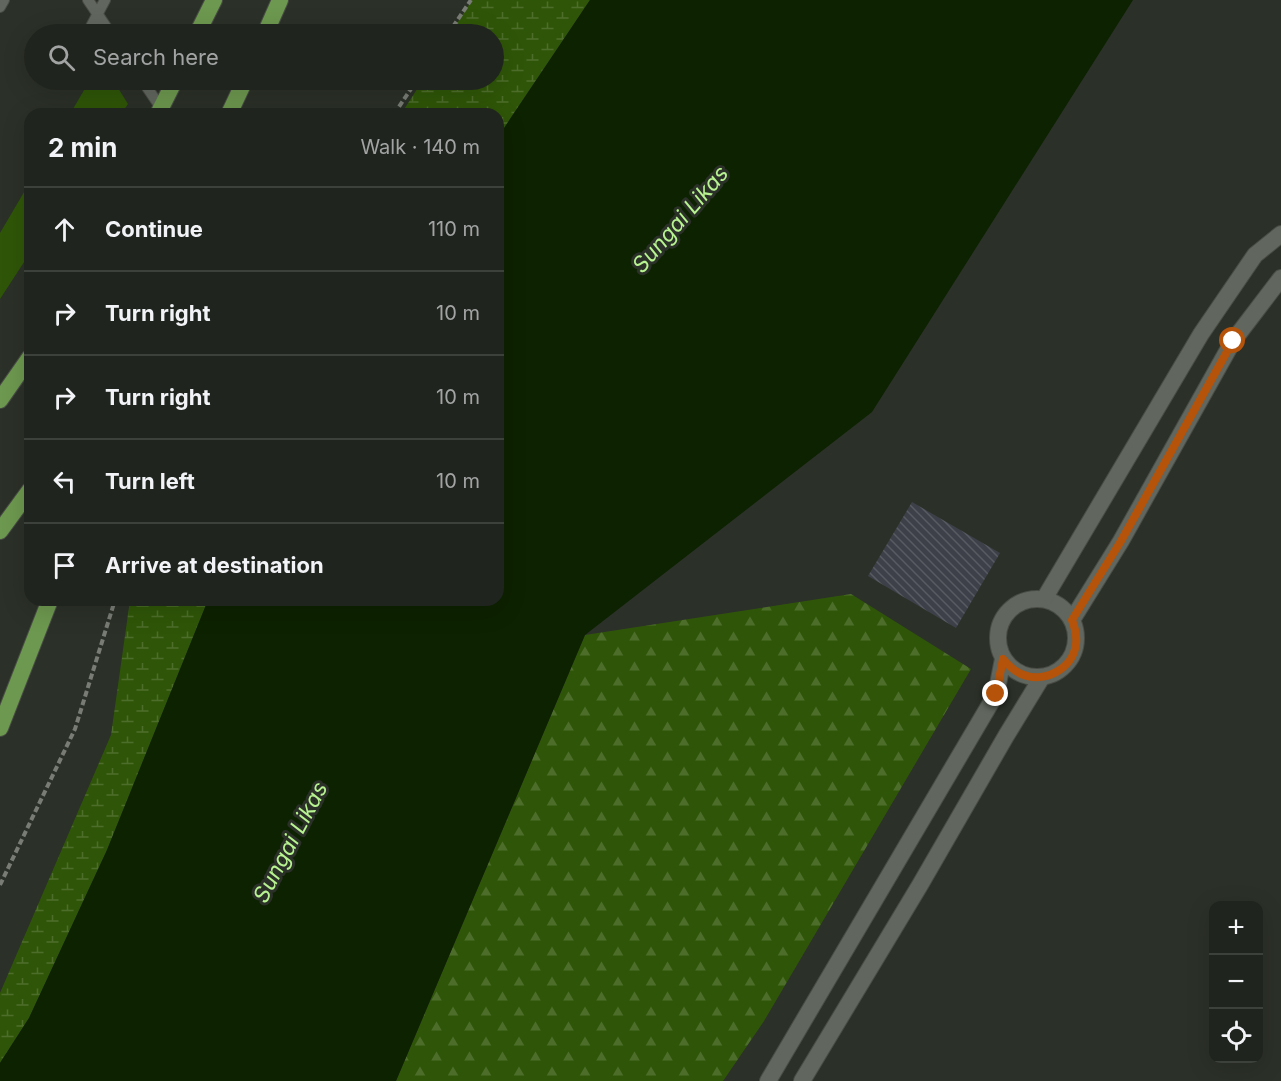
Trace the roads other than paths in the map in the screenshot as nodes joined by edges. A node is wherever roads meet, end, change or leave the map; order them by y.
1 (4, 0) edge
2 (88, 0) edge
3 (105, 0) edge
4 (214, 0) edge
5 (280, 0) edge
6 (0, 7) edge
7 (97, 14) junction
8 (92, 24) edge
9 (104, 24) edge
10 (202, 24) edge
11 (269, 24) edge
12 (147, 90) edge
13 (170, 90) edge
14 (241, 90) edge
15 (157, 108) edge
16 (161, 108) edge
17 (233, 108) edge
18 (1281, 234) edge
19 (1281, 278) edge
20 (24, 366) edge
21 (0, 400) edge
22 (24, 498) edge
23 (0, 531) edge
24 (1044, 599) junction
25 (48, 606) edge
26 (1072, 620) junction
27 (1003, 659) junction
28 (1042, 678) junction
29 (0, 728) edge
30 (768, 1081) edge
31 (802, 1081) edge

1 - 6 lane
2 - 7 lane
3 - 7 lane
4 - 10 highway
5 - 11 highway
7 - 8 lane
7 - 9 lane
12 - 15 lane
13 - 16 highway
14 - 17 highway
18 - 24 street
19 - 26 street
20 - 21 highway
22 - 23 highway
24 - 26 street
24 - 27 street
25 - 29 highway
26 - 28 street
27 - 28 street
27 - 30 street
28 - 31 street

